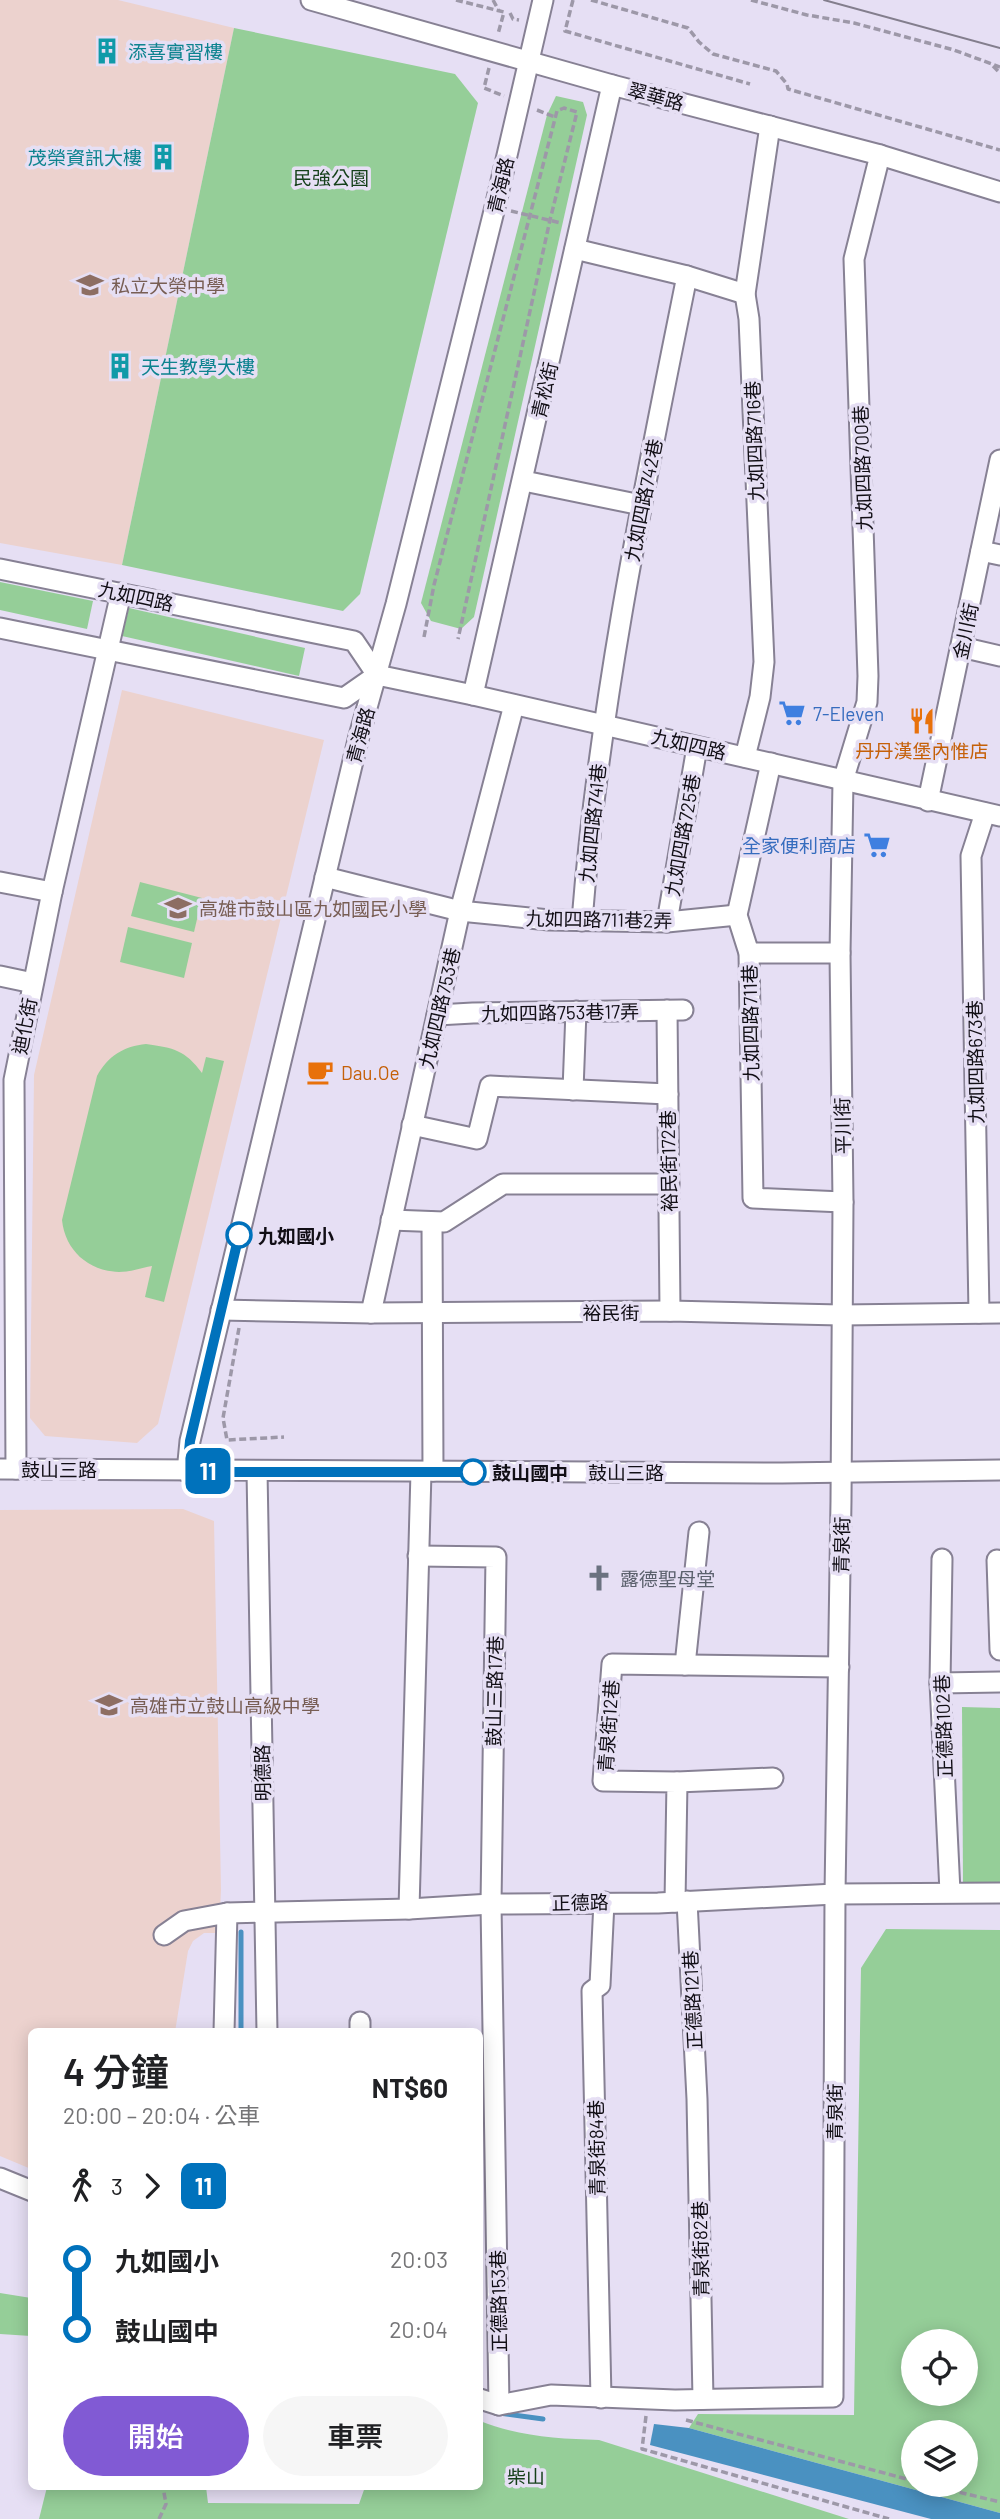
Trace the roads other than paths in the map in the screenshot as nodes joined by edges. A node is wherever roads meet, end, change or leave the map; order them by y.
1 (311, 0) edge
2 (543, 0) edge
3 (530, 60) junction
4 (612, 85) junction
5 (770, 125) junction
6 (880, 155) junction
7 (1000, 192) edge
8 (575, 249) junction
9 (687, 276) junction
10 (745, 294) junction
11 (1000, 460) edge
12 (524, 481) junction
13 (641, 505) junction
14 (991, 553) edge
15 (0, 569) edge
16 (121, 593) junction
17 (0, 628) edge
18 (961, 647) junction
19 (109, 651) junction
20 (1000, 656) edge
21 (377, 675) junction
22 (473, 695) junction
23 (514, 705) junction
24 (603, 725) junction
25 (697, 747) junction
26 (745, 757) junction
27 (771, 763) junction
28 (843, 781) junction
29 (928, 801) junction
30 (992, 815) edge
31 (325, 877) junction
32 (0, 883) edge
33 (52, 892) junction
34 (460, 912) junction
35 (737, 915) junction
36 (582, 920) junction
37 (667, 922) junction
38 (749, 953) junction
39 (840, 953) junction
40 (0, 976) edge
41 (33, 983) junction
42 (675, 1010) joint
43 (576, 1011) junction
44 (437, 1015) junction
45 (7, 1078) edge
46 (573, 1090) junction
47 (667, 1094) junction
48 (412, 1125) junction
49 (668, 1184) junction
50 (843, 1202) junction
51 (7, 1218) edge
52 (391, 1220) junction
53 (432, 1222) junction
54 (221, 1310) junction
55 (670, 1311) junction
56 (432, 1313) junction
57 (979, 1313) junction
58 (1000, 1313) edge
59 (371, 1314) junction
60 (841, 1315) junction
61 (8, 1469) edge
62 (1000, 1470) edge
63 (257, 1471) junction
64 (187, 1472) junction
65 (427, 1472) junction
66 (842, 1472) junction
67 (699, 1532) dead end
68 (418, 1556) junction
69 (942, 1559) dead end
70 (997, 1560) dead end
71 (1000, 1650) edge
72 (685, 1665) junction
73 (839, 1667) junction
74 (1000, 1682) edge
75 (940, 1683) junction
76 (773, 1778) dead end
77 (677, 1782) junction
78 (950, 1892) junction
79 (1000, 1893) edge
80 (835, 1894) junction
81 (681, 1901) junction
82 (604, 1902) junction
83 (491, 1904) junction
84 (410, 1909) junction
85 (266, 1912) junction
86 (228, 1913) junction
87 (164, 1935) dead end
88 (224, 2028) edge
89 (267, 2028) edge
90 (696, 2099) joint
91 (0, 2178) edge
92 (28, 2189) edge
93 (601, 2398) junction
94 (703, 2399) junction
95 (483, 2400) edge
96 (499, 2405) junction

1 - 3 street, 翠華路
2 - 3 street, 青海路
3 - 4 street, 翠華路
3 - 21 street, 青海路
4 - 5 street, 翠華路
4 - 8 street, 青松街
5 - 6 street, 翠華路
5 - 10 street, 九如四路716巷
6 - 7 street, 翠華路
6 - 28 street, 九如四路700巷
8 - 9 street
8 - 12 street, 青松街
9 - 10 street
9 - 13 street, 九如四路742巷
10 - 26 street, 九如四路716巷
11 - 14 street, 金川街
12 - 13 street
12 - 22 street, 青松街
13 - 24 street, 九如四路742巷
14 - 18 street, 金川街
15 - 16 street, 九如四路
16 - 19 street, 迪化街
16 - 21 street, 九如四路
17 - 19 street
18 - 20 street
18 - 29 street, 金川街
19 - 21 street
19 - 33 street, 迪化街
21 - 22 street, 九如四路
21 - 31 street, 青海路
22 - 23 street, 九如四路
23 - 24 street, 九如四路
23 - 34 street, 九如四路753巷
24 - 25 street, 九如四路
24 - 36 street, 九如四路741巷
25 - 26 street, 九如四路
25 - 37 street, 九如四路725巷
26 - 27 street, 九如四路
27 - 28 street, 九如四路
27 - 35 street
28 - 29 street, 九如四路
28 - 39 street, 平川街
29 - 30 street, 九如四路
30 - 57 street, 九如四路673巷
31 - 34 street, 九如四路711巷2弄
31 - 54 street, 青海路
32 - 33 street
33 - 41 street, 迪化街
34 - 36 street, 九如四路711巷2弄
34 - 44 street, 九如四路753巷
35 - 37 street, 九如四路711巷2弄
35 - 38 street, 九如四路711巷
36 - 37 street, 九如四路711巷2弄
38 - 39 street
38 - 50 street, 九如四路711巷
39 - 50 street, 平川街
40 - 41 street
41 - 45 street, 迪化街
42 - 43 street, 九如四路753巷17弄
42 - 47 street, 裕民街172巷
43 - 44 street, 九如四路753巷17弄
43 - 46 street
44 - 48 street, 九如四路753巷
45 - 51 street, 迪化街
46 - 47 street
46 - 48 street
47 - 49 street, 裕民街172巷
48 - 52 street, 九如四路753巷
49 - 53 street
49 - 55 street, 裕民街172巷
50 - 60 street, 平川街
51 - 61 street, 迪化街
52 - 53 street
52 - 59 street, 九如四路753巷
53 - 56 street
54 - 59 street, 裕民街
54 - 64 street, 青海路
55 - 56 street, 裕民街
55 - 60 street, 裕民街
56 - 59 street, 裕民街
56 - 65 street
57 - 58 street, 裕民街
57 - 60 street, 裕民街
60 - 66 street, 平川街
61 - 64 street, 鼓山三路
62 - 66 street, 鼓山三路
63 - 64 street, 鼓山三路
63 - 65 street, 鼓山三路
63 - 85 street, 明德路
65 - 66 street, 鼓山三路
65 - 68 street
66 - 73 street, 青泉街
67 - 72 street
68 - 83 street, 鼓山三路17巷
68 - 84 street
69 - 75 street, 正德路102巷
70 - 71 street
72 - 73 street, 青泉街12巷
72 - 77 street, 青泉街12巷
73 - 80 street, 青泉街
74 - 75 street
75 - 78 street, 正德路102巷
76 - 77 street
77 - 81 street
78 - 79 street, 正德路
78 - 80 street, 正德路
80 - 81 street, 正德路
80 - 94 street, 青泉街
81 - 82 street, 正德路
81 - 90 street, 正德路121巷
82 - 83 street, 正德路
82 - 93 street, 青泉街84巷
83 - 84 street, 正德路
83 - 96 street, 正德路153巷
84 - 85 street, 正德路
85 - 86 street, 正德路
85 - 89 street, 明德路
86 - 87 street, 正德路
86 - 88 street
90 - 94 street, 青泉街82巷
91 - 92 street
93 - 94 street, 青泉街
93 - 96 street, 青泉街
95 - 96 street, 青泉街

